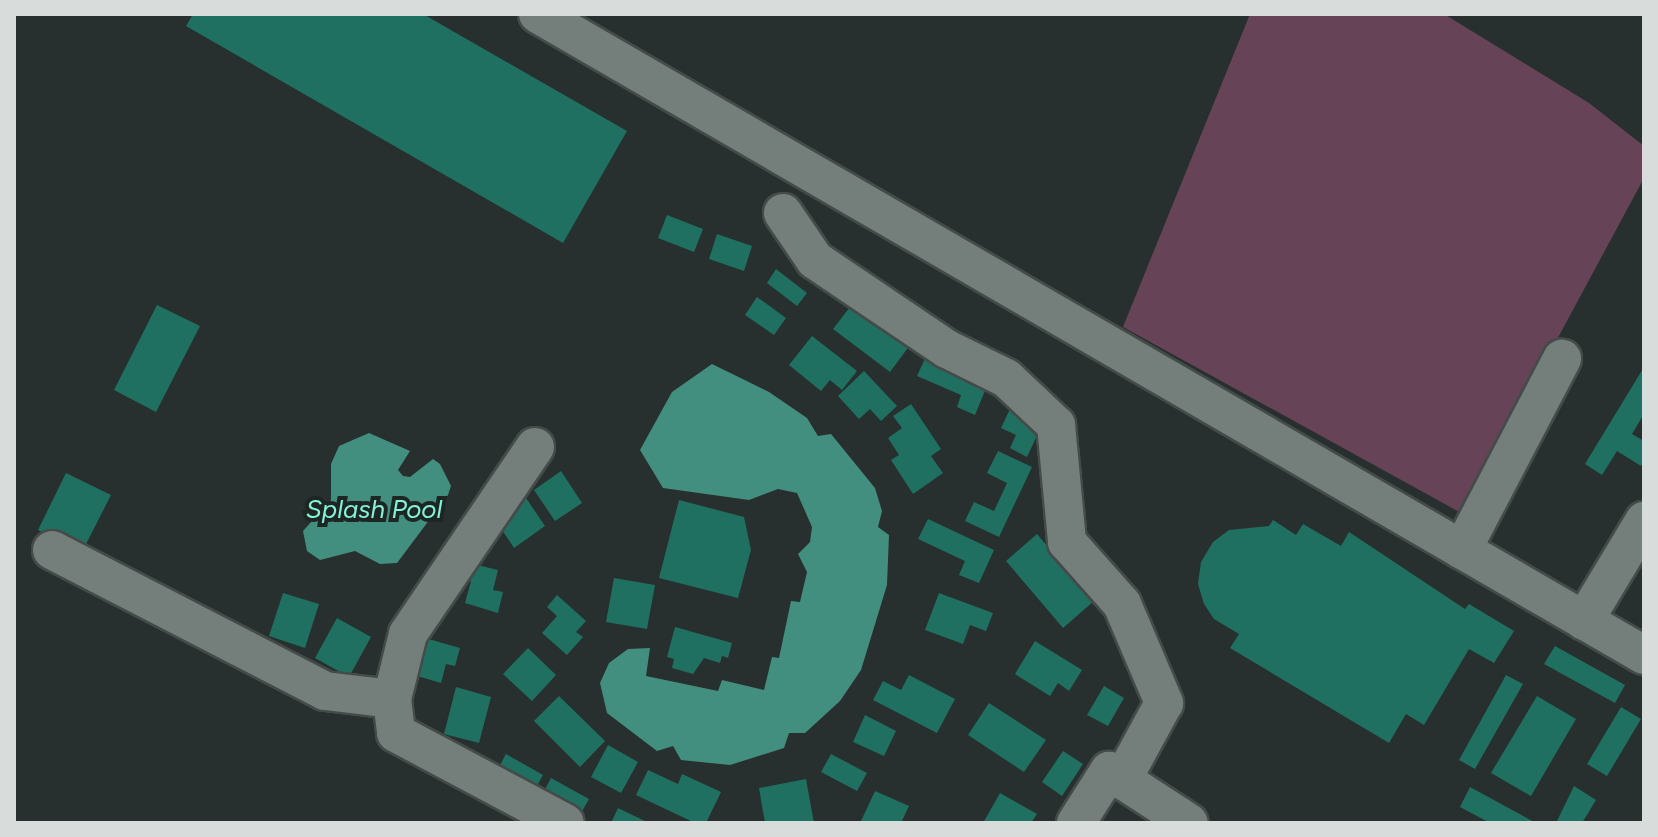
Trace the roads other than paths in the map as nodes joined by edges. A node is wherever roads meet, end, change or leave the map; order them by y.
1 (538, 14) edge
2 (783, 213) dead end
3 (1562, 359) dead end
4 (535, 447) dead end
5 (1644, 521) edge
6 (52, 550) dead end
7 (1462, 550) junction
8 (1584, 621) junction
9 (1644, 655) edge
10 (392, 699) junction
11 (1115, 775) junction
12 (565, 823) edge
13 (1076, 823) edge
14 (1189, 823) edge

1 - 7 street
2 - 11 street
3 - 7 street
4 - 10 street
5 - 8 street
6 - 10 street
7 - 8 street
8 - 9 street
10 - 12 street
11 - 13 street
11 - 14 street

